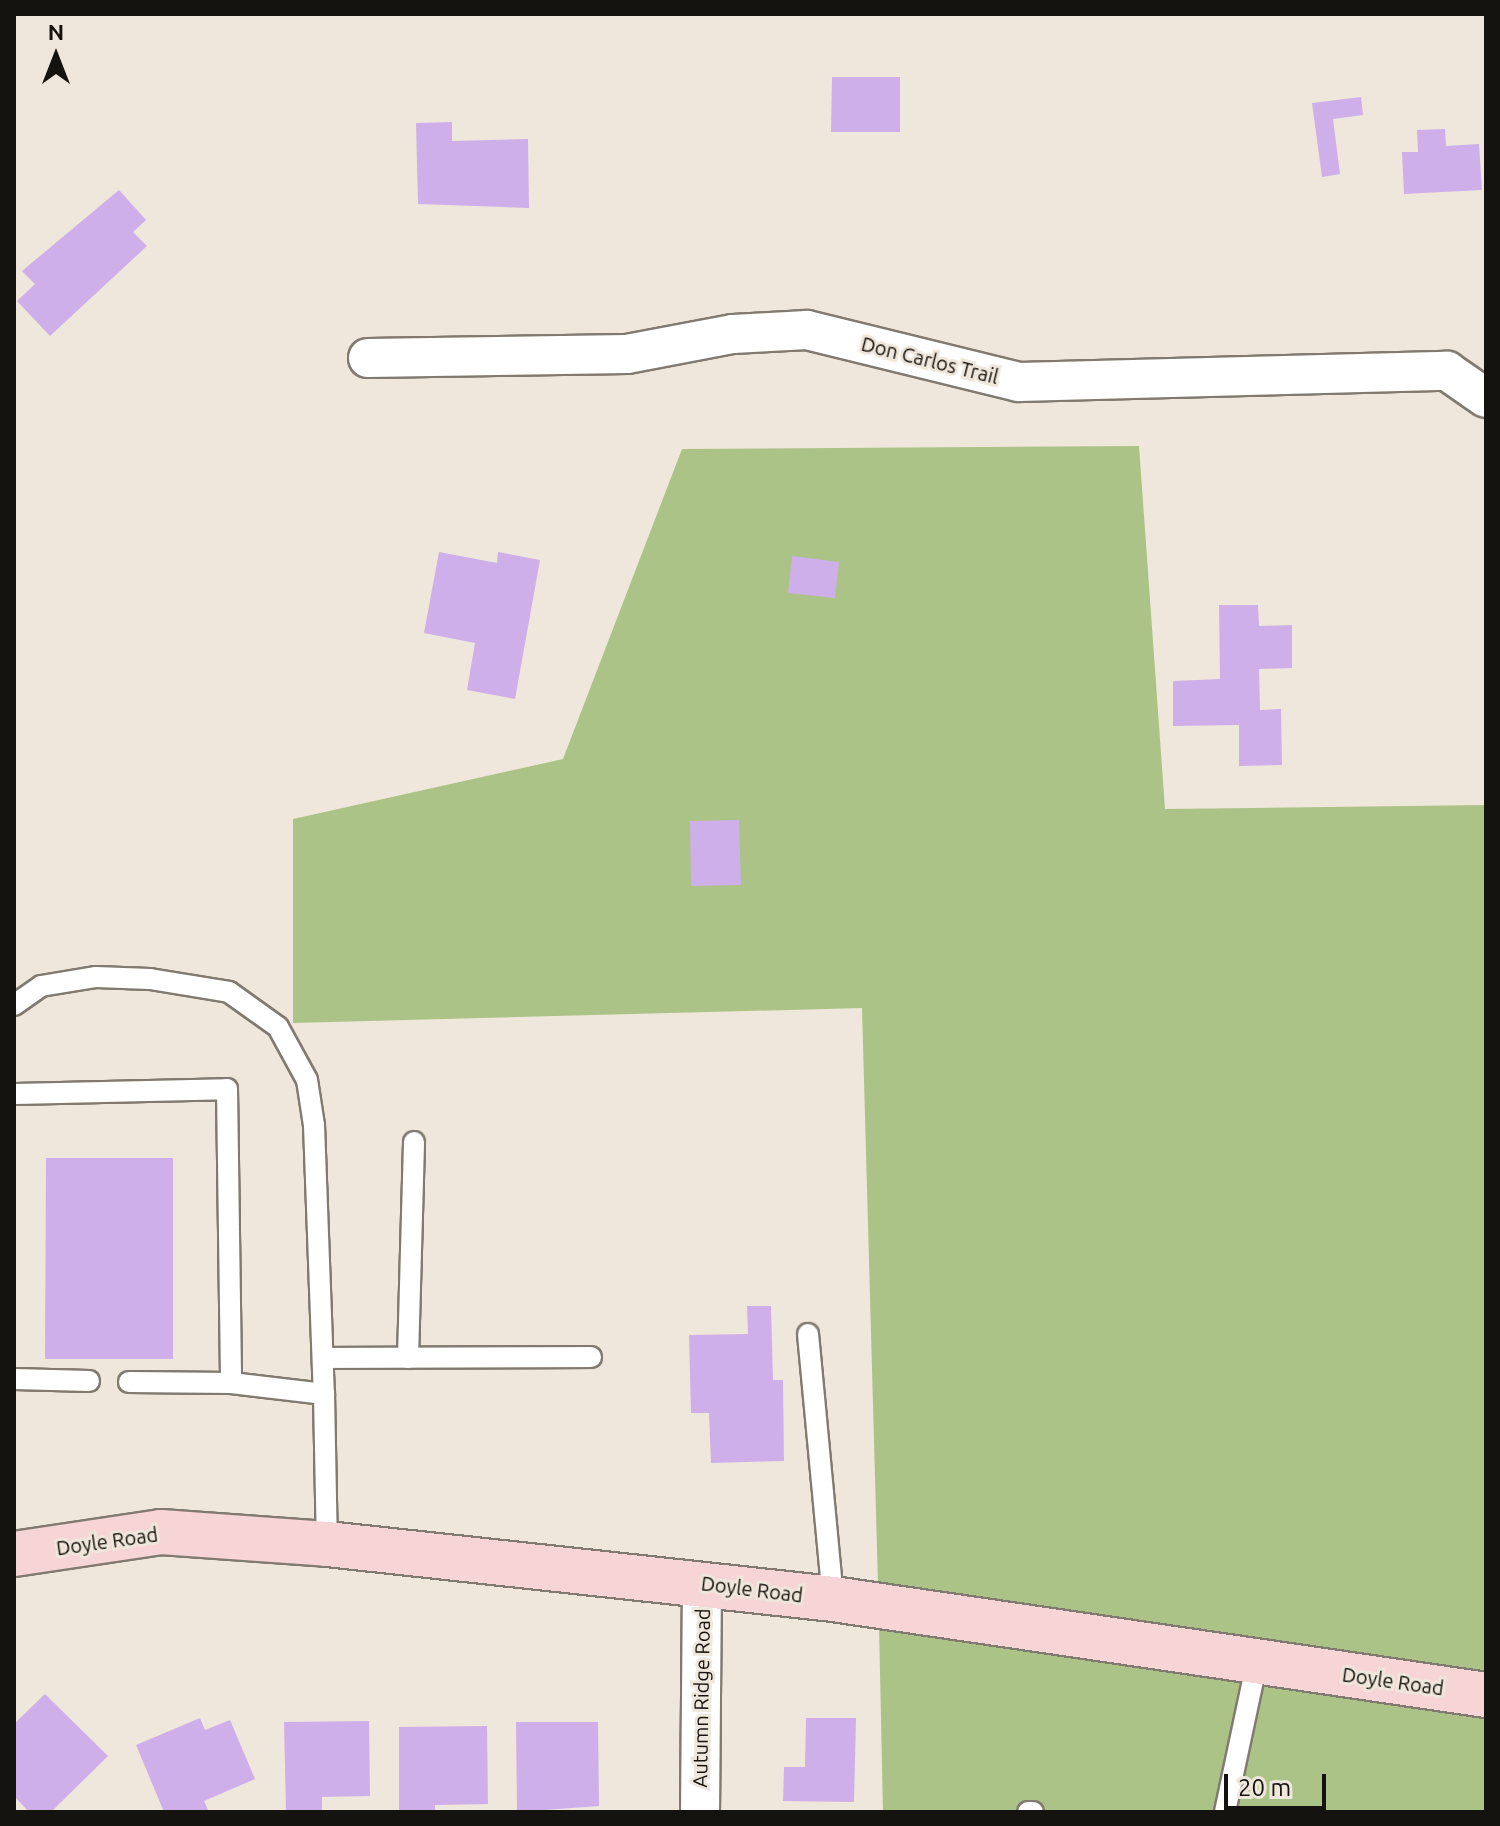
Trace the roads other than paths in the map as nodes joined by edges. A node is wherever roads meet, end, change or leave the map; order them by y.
1 (368, 358) dead end
2 (1486, 398) edge
3 (14, 1005) edge
4 (14, 1094) edge
5 (414, 1142) dead end
6 (808, 1334) dead end
7 (591, 1357) dead end
8 (323, 1358) junction
9 (408, 1358) junction
10 (14, 1379) edge
11 (89, 1381) dead end
12 (129, 1382) dead end
13 (231, 1383) junction
14 (324, 1394) junction
15 (327, 1544) junction
16 (14, 1554) edge
17 (702, 1583) junction
18 (833, 1599) junction
19 (1257, 1661) junction
20 (1486, 1695) edge
21 (700, 1812) edge
22 (1225, 1812) edge

1 - 2 street, Don Carlos Trail
3 - 8 lane
4 - 13 lane
5 - 9 lane
6 - 18 lane
7 - 9 lane
8 - 9 lane
8 - 14 lane
10 - 11 lane
12 - 13 lane
13 - 14 lane
14 - 15 lane
15 - 16 main road, Doyle Road
15 - 17 main road, Doyle Road
17 - 18 main road, Doyle Road
17 - 21 street, Autumn Ridge Road
18 - 19 main road, Doyle Road
19 - 20 main road, Doyle Road
19 - 22 lane

